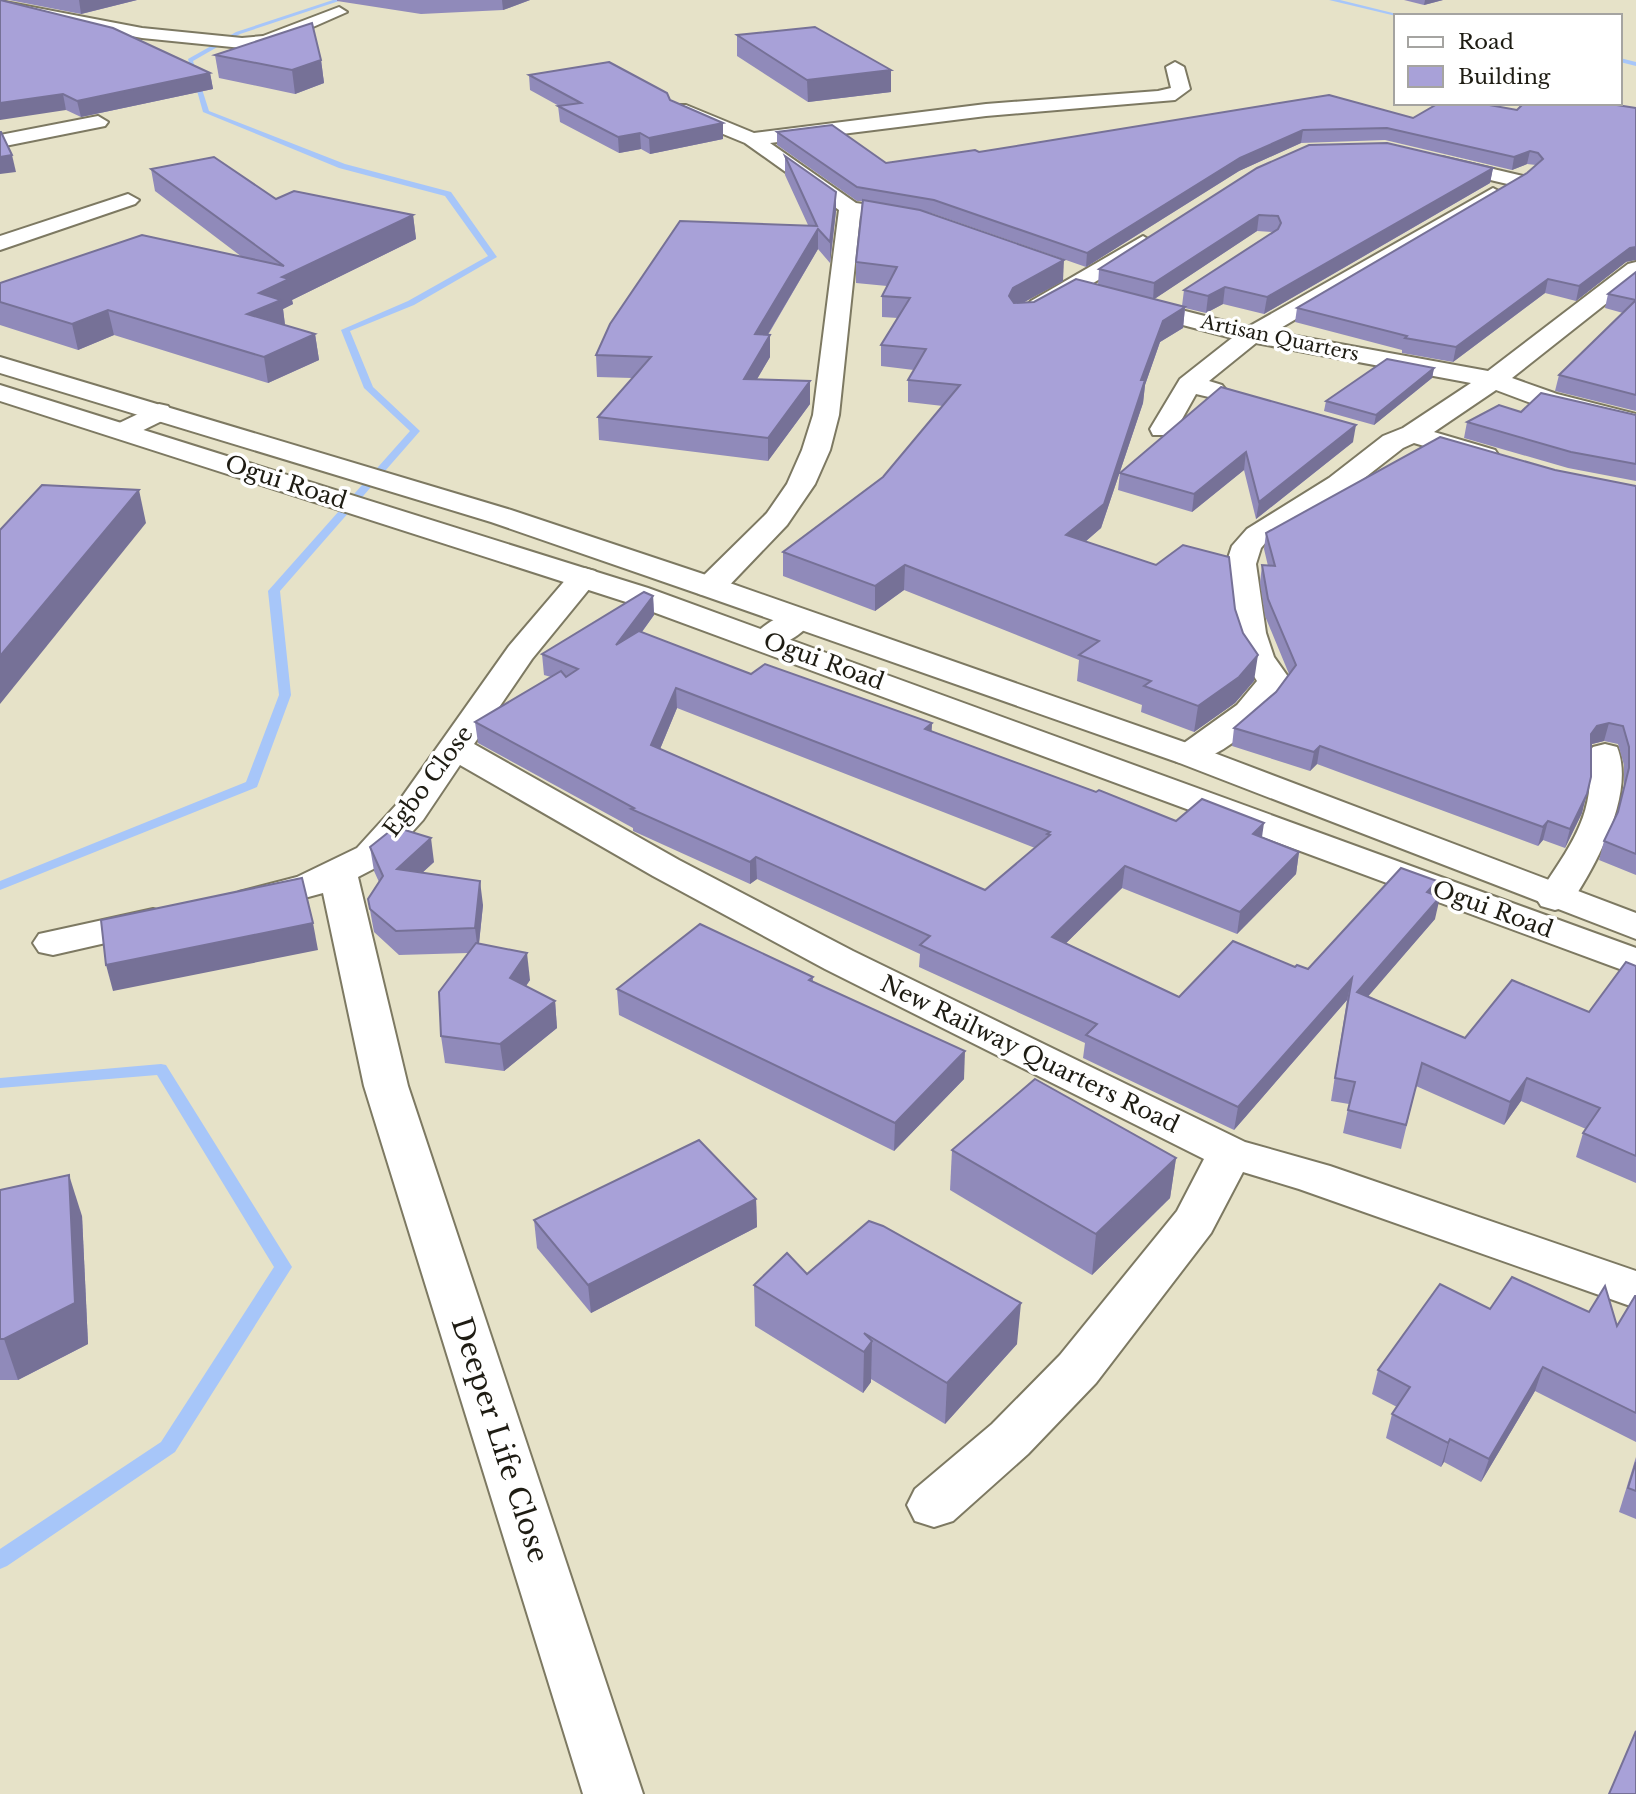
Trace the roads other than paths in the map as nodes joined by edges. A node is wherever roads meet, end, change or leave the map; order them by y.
1 (47, 0) edge
2 (5, 7) edge
3 (339, 12) dead end
4 (1175, 67) dead end
5 (679, 110) edge
6 (98, 122) edge
7 (752, 139) junction
8 (0, 141) edge
9 (1418, 157) edge
10 (1538, 166) edge
11 (1517, 180) junction
12 (128, 200) dead end
13 (850, 208) junction
14 (935, 223) edge
15 (1156, 235) edge
16 (0, 243) edge
17 (1636, 269) edge
18 (1087, 287) junction
19 (1178, 296) dead end
20 (1156, 311) junction
21 (1022, 316) edge
22 (1251, 335) junction
23 (0, 365) edge
24 (1493, 380) junction
25 (1189, 384) junction
26 (0, 393) edge
27 (1240, 398) edge
28 (159, 412) junction
29 (1636, 422) edge
30 (1163, 429) dead end
31 (125, 431) junction
32 (1391, 437) junction
33 (1512, 464) edge
34 (584, 577) junction
35 (710, 587) junction
36 (798, 619) junction
37 (766, 640) junction
38 (454, 747) junction
39 (1605, 754) dead end
40 (1189, 755) junction
41 (338, 874) junction
42 (1555, 898) junction
43 (221, 907) edge
44 (182, 915) edge
45 (1636, 927) edge
46 (53, 943) dead end
47 (1636, 962) edge
48 (1230, 1153) junction
49 (1636, 1290) edge
50 (934, 1506) dead end
51 (613, 1794) edge

1 - 2 street
2 - 3 street
4 - 7 street
5 - 7 street
6 - 8 street
7 - 13 street
9 - 11 street
10 - 11 street
11 - 22 street
12 - 16 street
13 - 14 street
13 - 35 street
15 - 18 street
17 - 24 street
18 - 20 street, Artisan Quarters
18 - 21 street
19 - 20 street
20 - 22 street, Artisan Quarters
22 - 24 street, Artisan Quarters
22 - 25 street
23 - 28 street, Ogui Road
24 - 29 street, Artisan Quarters
24 - 32 street
25 - 27 street
25 - 30 street
26 - 31 street, Ogui Road
28 - 31 street
28 - 35 street, Ogui Road
31 - 34 street, Ogui Road
32 - 33 street
32 - 40 street
34 - 37 street, Ogui Road
34 - 38 street, Egbo Close
35 - 36 street, Ogui Road
36 - 37 street
36 - 40 street, Ogui Road
37 - 47 street, Ogui Road
38 - 41 street, Egbo Close
38 - 48 street, New Railway Quarters Road
39 - 42 street
40 - 42 street, Ogui Road
41 - 43 street, Egbo Close
41 - 51 street, Deeper Life Close
42 - 45 street, Ogui Road
44 - 46 street
48 - 49 street, New Railway Quarters Road
48 - 50 street

